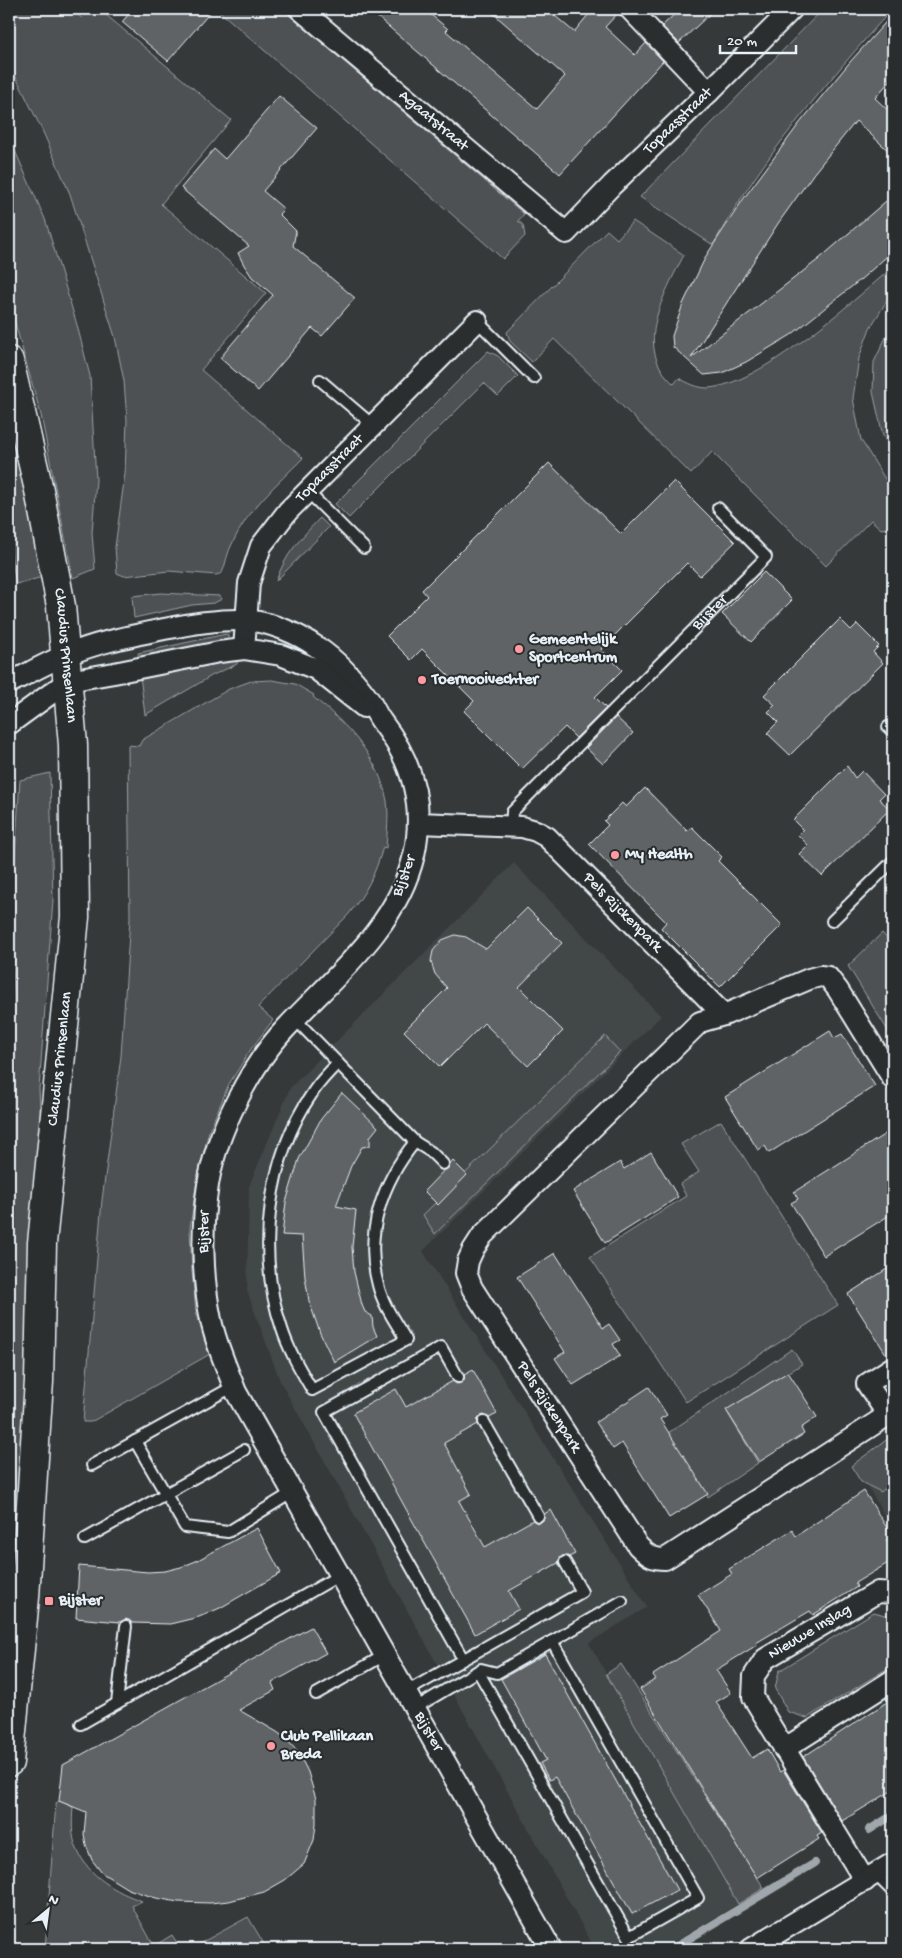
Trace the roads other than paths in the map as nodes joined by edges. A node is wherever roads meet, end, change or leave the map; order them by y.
1 (300, 9) edge
2 (630, 9) edge
3 (792, 9) edge
4 (710, 92) junction
5 (566, 233) joint
6 (477, 321) joint
7 (9, 361) edge
8 (534, 378) dead end
9 (320, 380) dead end
10 (374, 426) junction
11 (307, 491) junction
12 (718, 508) dead end
13 (364, 548) dead end
14 (245, 620) junction
15 (244, 649) junction
16 (67, 668) junction
17 (9, 683) edge
18 (381, 721) junction
19 (9, 724) edge
20 (418, 823) junction
21 (511, 826) junction
22 (893, 861) edge
23 (832, 921) dead end
24 (724, 1015) junction
25 (295, 1019) junction
26 (338, 1063) junction
27 (893, 1079) edge
28 (415, 1142) junction
29 (443, 1164) dead end
30 (893, 1367) edge
31 (458, 1377) dead end
32 (234, 1386) junction
33 (484, 1422) dead end
34 (135, 1441) junction
35 (244, 1450) dead end
36 (92, 1466) dead end
37 (293, 1492) junction
38 (166, 1494) junction
39 (538, 1516) dead end
40 (85, 1539) dead end
41 (565, 1562) dead end
42 (340, 1575) junction
43 (893, 1592) edge
44 (622, 1601) dead end
45 (126, 1626) dead end
46 (552, 1641) junction
47 (385, 1655) junction
48 (463, 1659) junction
49 (478, 1671) junction
50 (893, 1680) edge
51 (316, 1694) dead end
52 (410, 1700) junction
53 (117, 1703) junction
54 (81, 1724) dead end
55 (784, 1749) junction
56 (9, 1762) edge
57 (893, 1863) edge
58 (870, 1877) junction
59 (893, 1892) edge
60 (551, 1949) edge
61 (752, 1949) edge

1 - 5 street, Agaatstraat
2 - 4 street
3 - 4 street, Topaasstraat
4 - 5 street, Topaasstraat
6 - 8 lane
6 - 10 street, Topaasstraat
7 - 16 main road, Claudius Prinsenlaan
9 - 10 lane
10 - 11 street, Topaasstraat
11 - 13 lane
11 - 14 street, Topaasstraat
12 - 21 lane, Bijster
14 - 15 street, Topaasstraat
14 - 16 street, Bijster
14 - 18 street, Bijster
15 - 16 street, Bijster
15 - 18 street, Bijster
16 - 17 street
16 - 19 street
16 - 56 main road, Claudius Prinsenlaan
18 - 20 street, Bijster
20 - 21 street
20 - 25 street, Bijster
21 - 24 street, Pels Rijckenpark
22 - 23 lane
24 - 27 street, Pels Rijckenpark
24 - 30 street, Pels Rijckenpark
25 - 26 lane
25 - 32 street, Bijster
26 - 28 lane
26 - 28 lane
28 - 29 lane
31 - 48 lane
32 - 34 lane
32 - 37 street, Bijster
33 - 39 lane
34 - 36 lane
34 - 38 lane
35 - 38 lane
37 - 38 lane
37 - 42 street, Bijster
38 - 40 lane
41 - 48 lane
42 - 47 street, Bijster
42 - 53 lane
43 - 55 street, Nieuwe Inslag
44 - 46 lane
45 - 53 lane
46 - 49 lane
46 - 49 lane
47 - 51 lane
47 - 52 street, Bijster
48 - 52 lane
49 - 52 lane
50 - 55 street
52 - 60 street, Bijster
53 - 54 lane
55 - 58 street, Nieuwe Inslag
57 - 58 street
58 - 59 lane
58 - 61 street

